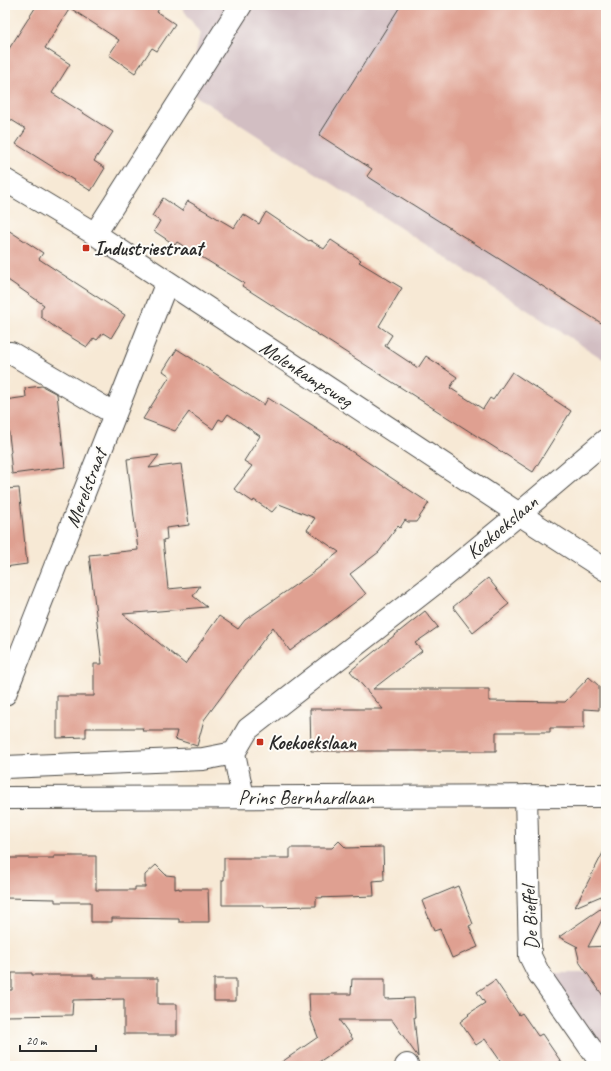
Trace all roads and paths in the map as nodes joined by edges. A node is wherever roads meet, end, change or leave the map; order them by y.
1 (231, 9) edge
2 (5, 180) edge
3 (95, 234) junction
4 (167, 282) junction
5 (5, 353) edge
6 (115, 414) junction
7 (606, 440) edge
8 (519, 514) junction
9 (606, 570) edge
10 (5, 694) edge
11 (234, 753) junction
12 (5, 767) edge
13 (526, 796) junction
14 (606, 796) edge
15 (243, 797) junction
16 (5, 798) edge
17 (603, 1066) edge

1 - 3 street
2 - 3 street, Molenkampsweg
3 - 4 street, Molenkampsweg
4 - 6 street, Merelstraat
4 - 8 street, Molenkampsweg
5 - 6 street
6 - 10 street, Merelstraat
7 - 8 street, Koekoekslaan
8 - 9 street, Molenkampsweg
8 - 11 street, Koekoekslaan
11 - 12 street
11 - 15 street
13 - 14 street, Prins Bernhardlaan
13 - 15 street, Prins Bernhardlaan
13 - 17 street, De Bieffel
15 - 16 street, Prins Bernhardlaan

